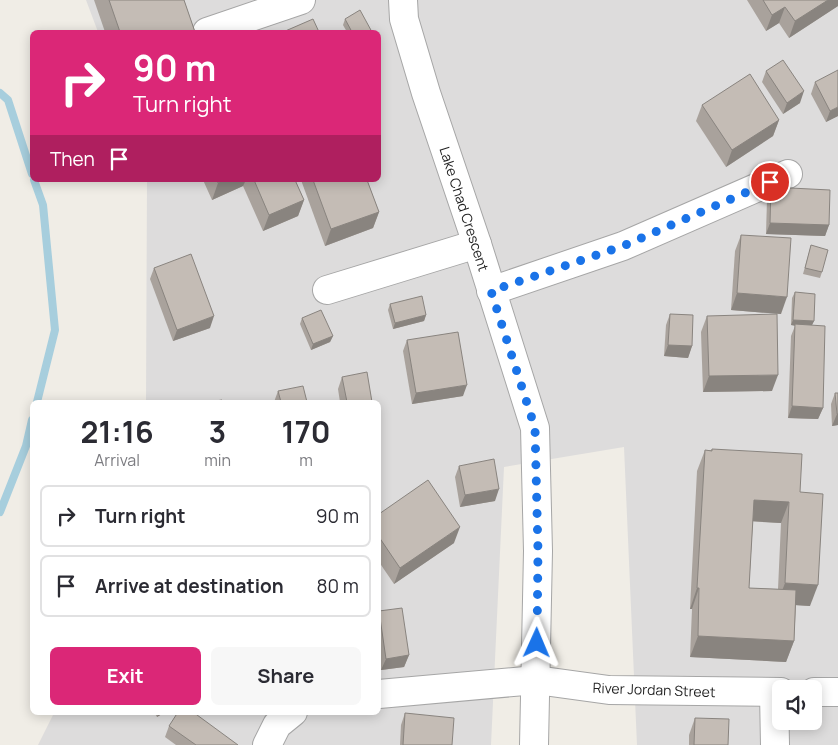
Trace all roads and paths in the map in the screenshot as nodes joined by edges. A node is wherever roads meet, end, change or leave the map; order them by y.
1 (301, 0) edge
2 (403, 0) edge
3 (213, 30) edge
4 (788, 174) dead end
5 (477, 244) junction
6 (327, 290) dead end
7 (491, 291) junction
8 (536, 680) junction
9 (772, 692) edge
10 (822, 692) edge
11 (838, 692) edge
12 (381, 694) edge
13 (290, 715) edge
14 (777, 730) edge
15 (267, 745) edge
16 (534, 745) edge
17 (776, 745) edge

1 - 3 street
2 - 5 street, Lake Chad Crescent
4 - 7 street
5 - 6 street
5 - 7 street, Lake Chad Crescent
7 - 8 street, Lake Chad Crescent
8 - 9 street, River Jordan Street
8 - 12 street, River Jordan Street
8 - 16 street, Lake Chad Crescent
10 - 11 street
13 - 15 street
14 - 17 street

